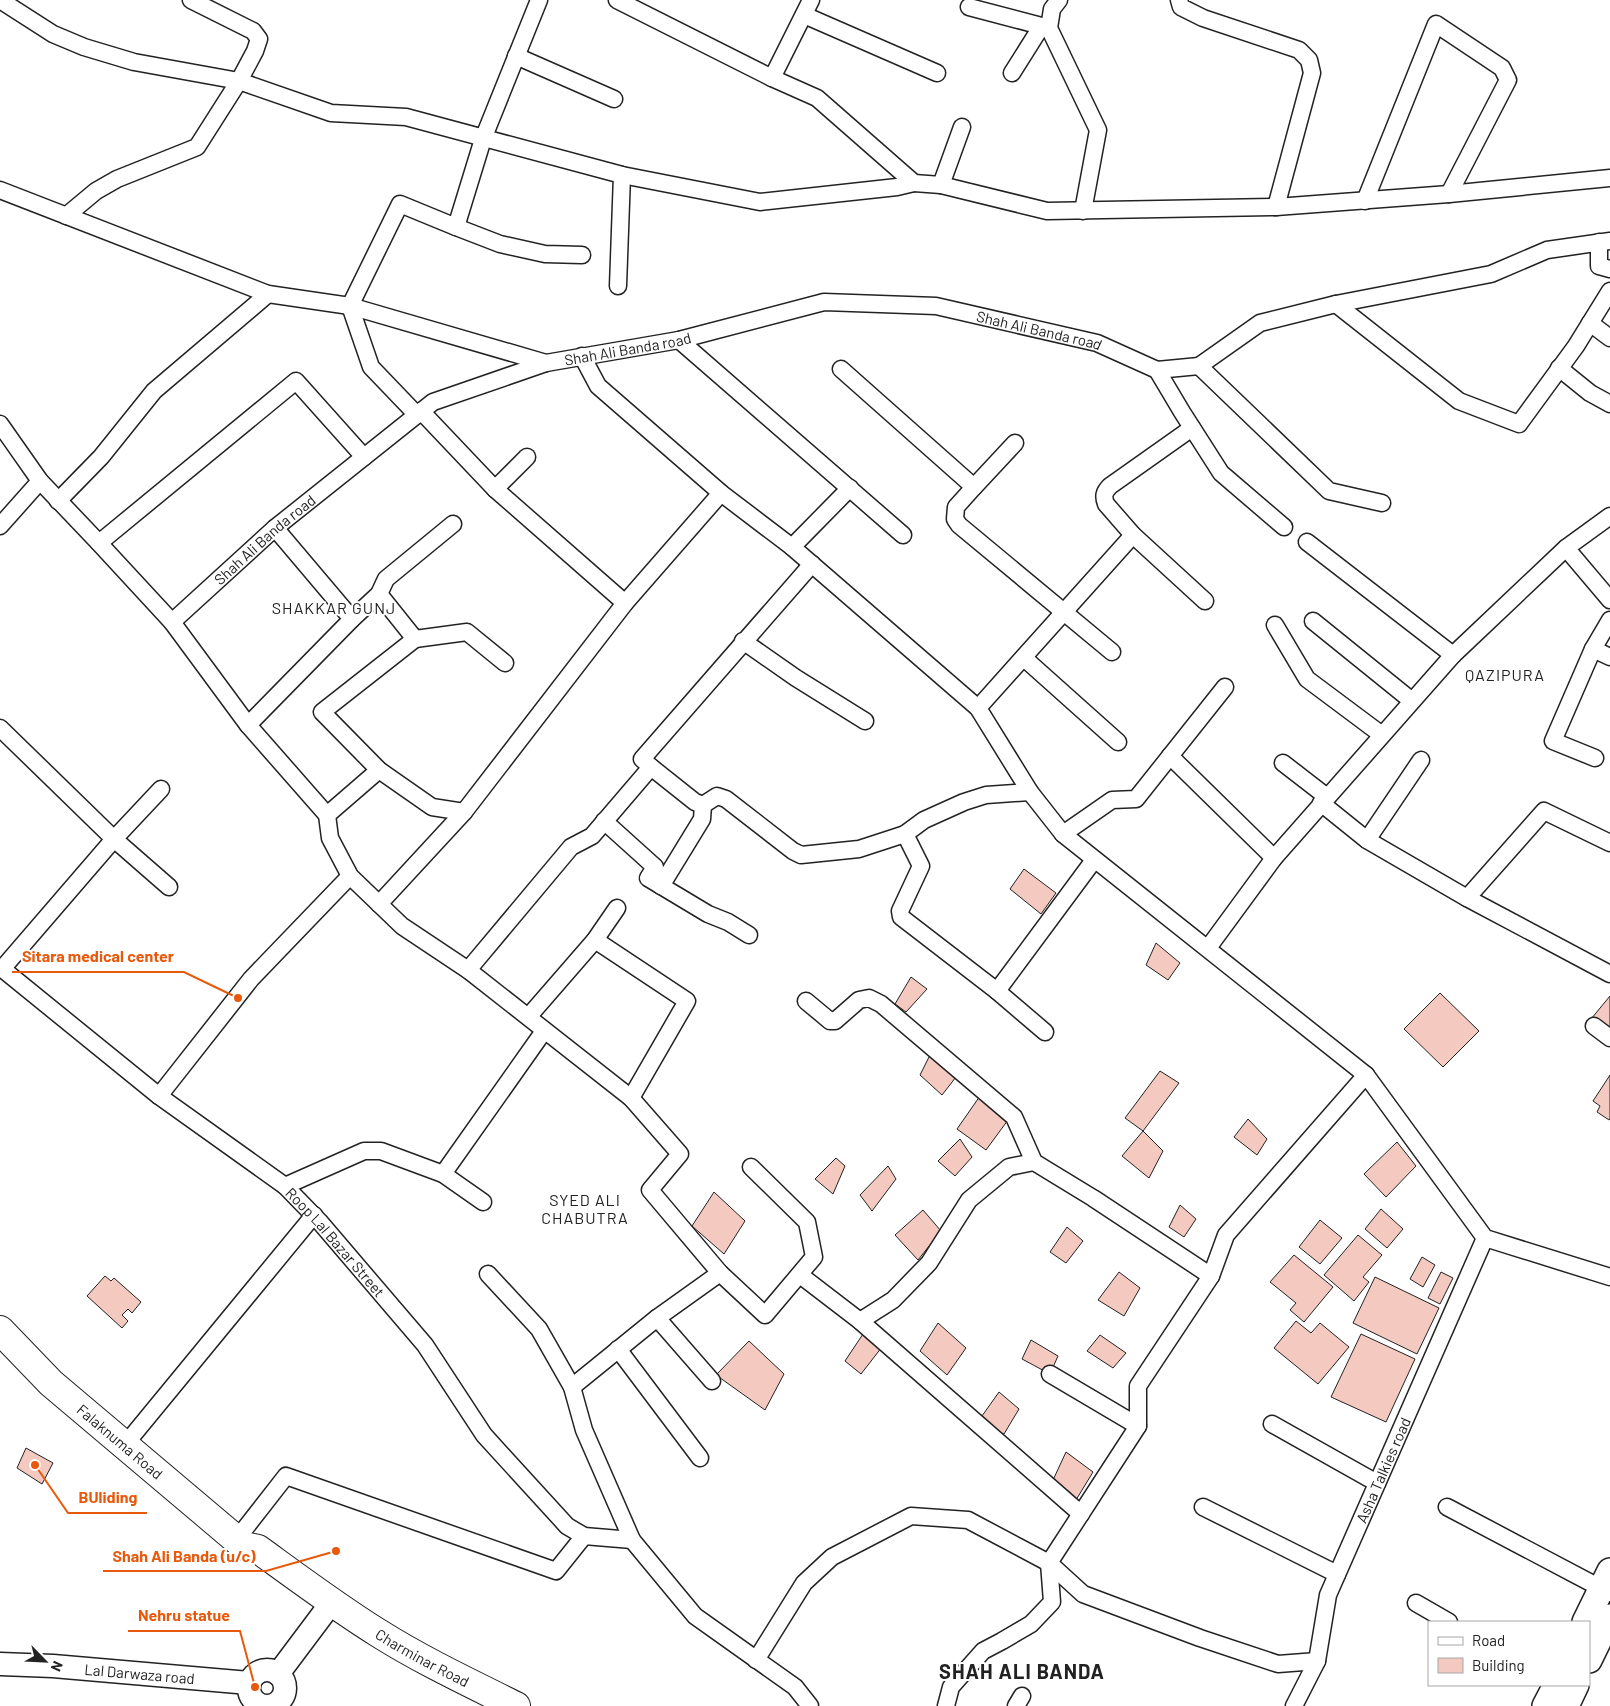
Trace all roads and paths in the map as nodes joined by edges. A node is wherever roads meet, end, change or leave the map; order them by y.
1 (0, 0) edge
2 (191, 0) edge
3 (539, 0) edge
4 (617, 0) edge
5 (811, 0) edge
6 (1059, 0) edge
7 (1179, 0) edge
8 (969, 7) dead end
9 (804, 15) junction
10 (1045, 28) junction
11 (516, 56) junction
12 (936, 73) dead end
13 (1012, 74) dead end
14 (772, 78) junction
15 (239, 81) junction
16 (614, 98) dead end
17 (962, 127) dead end
18 (483, 139) junction
19 (622, 176) junction
20 (1610, 178) edge
21 (914, 183) junction
22 (941, 185) junction
23 (0, 190) edge
24 (1449, 194) junction
25 (1365, 201) junction
26 (1276, 207) junction
27 (1083, 211) junction
28 (66, 216) junction
29 (456, 226) junction
30 (1604, 242) edge
31 (582, 254) dead end
32 (1610, 269) edge
33 (618, 286) dead end
34 (1610, 291) edge
35 (268, 294) junction
36 (1336, 304) junction
37 (350, 306) junction
38 (1590, 323) junction
39 (1610, 338) edge
40 (679, 340) junction
41 (582, 356) junction
42 (546, 363) junction
43 (1199, 366) junction
44 (1559, 368) junction
45 (841, 369) dead end
46 (1157, 370) junction
47 (1610, 404) edge
48 (419, 413) junction
49 (0, 424) edge
50 (1192, 428) junction
51 (1015, 443) dead end
52 (364, 457) junction
53 (528, 457) dead end
54 (40, 481) junction
55 (974, 487) junction
56 (850, 488) junction
57 (495, 489) junction
58 (721, 493) junction
59 (58, 501) junction
60 (1382, 503) dead end
61 (1610, 516) edge
62 (453, 524) dead end
63 (0, 526) edge
64 (1284, 527) dead end
65 (275, 528) junction
66 (1134, 535) junction
67 (903, 536) dead end
68 (1307, 542) dead end
69 (99, 543) junction
70 (792, 547) junction
71 (1566, 548) junction
72 (812, 564) junction
73 (380, 594) junction
74 (1610, 600) edge
75 (1205, 601) dead end
76 (625, 603) junction
77 (1064, 612) junction
78 (352, 619) junction
79 (1610, 620) edge
80 (172, 622) junction
81 (1313, 622) dead end
82 (1275, 625) dead end
83 (415, 639) junction
84 (743, 642) junction
85 (1593, 650) junction
86 (1112, 652) dead end
87 (1453, 655) junction
88 (1610, 657) edge
89 (1024, 658) junction
90 (505, 663) dead end
91 (1225, 687) dead end
92 (1412, 701) junction
93 (978, 708) junction
94 (865, 721) dead end
95 (248, 725) junction
96 (0, 728) edge
97 (1382, 735) junction
98 (1118, 742) dead end
99 (1170, 756) junction
100 (1595, 758) dead end
101 (1421, 760) dead end
102 (1283, 763) dead end
103 (652, 767) junction
104 (379, 770) junction
105 (161, 789) dead end
106 (1030, 792) junction
107 (1324, 800) junction
108 (702, 805) junction
109 (464, 812) junction
110 (327, 816) junction
111 (604, 821) junction
112 (905, 834) junction
113 (1063, 834) junction
114 (114, 839) junction
115 (1366, 840) junction
116 (1610, 843) edge
117 (1274, 858) junction
118 (1094, 860) junction
119 (350, 876) junction
120 (661, 886) junction
121 (169, 887) dead end
122 (1467, 898) junction
123 (379, 904) junction
124 (617, 908) dead end
125 (749, 936) dead end
126 (596, 940) junction
127 (1208, 948) junction
128 (1, 968) edge
129 (468, 970) junction
130 (1610, 974) edge
131 (997, 991) junction
132 (806, 1001) dead end
133 (529, 1016) junction
134 (1594, 1026) dead end
135 (544, 1031) junction
136 (1045, 1032) dead end
137 (1610, 1038) edge
138 (1366, 1075) junction
139 (159, 1096) junction
140 (631, 1098) junction
141 (1034, 1162) junction
142 (751, 1167) dead end
143 (443, 1174) junction
144 (285, 1186) junction
145 (483, 1202) dead end
146 (314, 1215) junction
147 (1484, 1238) junction
148 (720, 1272) junction
149 (488, 1274) dead end
150 (800, 1275) junction
151 (1212, 1276) junction
152 (1610, 1277) edge
153 (657, 1318) junction
154 (860, 1321) junction
155 (0, 1330) edge
156 (618, 1349) junction
157 (1050, 1374) dead end
158 (712, 1381) dead end
159 (572, 1387) junction
160 (1272, 1424) dead end
161 (1138, 1426) junction
162 (124, 1446) junction
163 (700, 1458) dead end
164 (1377, 1483) junction
165 (1447, 1507) dead end
166 (1203, 1508) dead end
167 (1081, 1514) junction
168 (584, 1536) junction
169 (632, 1540) junction
170 (240, 1543) junction
171 (1048, 1563) junction
172 (1337, 1574) junction
173 (1607, 1584) edge
174 (1416, 1603) dead end
175 (327, 1610) junction
176 (1610, 1617) edge
177 (1447, 1621) edge
178 (1586, 1621) edge
179 (1590, 1658) edge
180 (756, 1660) junction
181 (1317, 1662) junction
182 (0, 1664) edge
183 (278, 1674) junction
184 (249, 1684) junction
185 (1563, 1690) edge
186 (265, 1706) edge
187 (475, 1706) edge
188 (516, 1706) edge
189 (810, 1706) edge
190 (946, 1706) edge
191 (1294, 1706) edge
192 (1545, 1706) edge

1 - 15 street
2 - 15 street
3 - 11 street
4 - 14 street
5 - 9 street
6 - 10 street
7 - 26 street
8 - 10 street
9 - 12 street
9 - 14 street
10 - 13 street
10 - 27 street
11 - 16 street
11 - 18 street
14 - 21 street
15 - 18 street
15 - 28 street
17 - 22 street
18 - 19 street
18 - 29 street
19 - 21 street
19 - 33 street
20 - 24 street
21 - 22 street
22 - 27 street
23 - 28 street
24 - 25 street
24 - 25 street
25 - 26 street
26 - 27 street
28 - 35 street
29 - 31 street
29 - 37 street
30 - 32 street
30 - 36 street
34 - 38 street
35 - 37 street
35 - 59 street
36 - 43 street
36 - 44 street
37 - 42 street
37 - 48 street
38 - 39 street
38 - 44 street
40 - 41 street, Shah Ali Banda road
40 - 46 street, Shah Ali Banda road
40 - 56 street
41 - 42 street, Shah Ali Banda road
41 - 58 street
42 - 48 street, Shah Ali Banda road
43 - 46 street
43 - 60 street
44 - 47 street
45 - 55 street
46 - 50 street
48 - 52 street, Shah Ali Banda road
48 - 57 street
49 - 54 street
50 - 64 street
50 - 66 street
51 - 55 street
52 - 65 street, Shah Ali Banda road
52 - 69 street
53 - 57 street
54 - 59 street
54 - 63 street
55 - 77 street
56 - 67 street
56 - 70 street
57 - 76 street
58 - 70 street
58 - 76 street
59 - 69 street
61 - 71 street
62 - 73 street
65 - 78 street
65 - 80 street, Shah Ali Banda road
66 - 75 street
66 - 77 street
68 - 87 street
69 - 80 street
70 - 72 street
71 - 74 street
71 - 87 street
72 - 84 street
72 - 93 street
73 - 78 street
73 - 83 street
76 - 109 street
77 - 86 street
77 - 89 street
78 - 95 street
79 - 85 street
80 - 95 street
81 - 92 street
82 - 97 street
83 - 90 street
83 - 104 street
84 - 94 street
84 - 103 street
85 - 88 street
85 - 100 street
87 - 92 street
89 - 93 street
89 - 98 street
91 - 99 street
92 - 97 street
93 - 106 street
95 - 110 street
96 - 114 street
97 - 107 street
99 - 113 street
99 - 117 street
101 - 115 street
102 - 107 street
103 - 108 street
103 - 111 street
104 - 109 street
104 - 110 street
105 - 114 street
106 - 112 street
106 - 113 street
107 - 115 street
107 - 117 street
108 - 112 street
108 - 120 street
109 - 123 street
110 - 119 street
111 - 120 street
111 - 129 street
112 - 131 street
113 - 118 street
114 - 121 street
114 - 128 street
115 - 122 street
116 - 122 street
117 - 127 street
118 - 127 street
118 - 131 street
119 - 123 street
119 - 139 street
120 - 125 street
122 - 130 street
123 - 129 street
124 - 126 street
126 - 133 street
126 - 140 street
127 - 138 street
128 - 139 street, Roop Lal Bazar Street
129 - 133 street
131 - 136 street
132 - 141 street
133 - 135 street
134 - 137 street
135 - 140 street
135 - 143 street
138 - 147 street
138 - 151 street
139 - 144 street, Roop Lal Bazar Street
140 - 148 street
141 - 151 street
141 - 154 street
142 - 150 street
143 - 144 street
143 - 145 street
144 - 146 street, Roop Lal Bazar Street
146 - 162 street
146 - 168 street, Roop Lal Bazar Street
147 - 152 street
147 - 164 street, Asha Talkies road
148 - 150 street
148 - 153 street
149 - 159 street
150 - 154 street
151 - 161 street
153 - 156 street
153 - 158 street
154 - 167 street
155 - 162 highway, Falaknuma Road
156 - 159 street
156 - 163 street
157 - 161 street
159 - 169 street
160 - 164 street
161 - 167 street
162 - 170 highway, Falaknuma Road
164 - 172 street, Asha Talkies road
165 - 173 street
166 - 172 street
167 - 171 street
168 - 169 street, Roop Lal Bazar Street
168 - 170 street
169 - 180 street
170 - 175 highway, Falaknuma Road
171 - 180 street
171 - 181 street
171 - 190 street
172 - 181 street, Asha Talkies road
173 - 178 main road
174 - 177 street
175 - 183 main road
175 - 187 highway, Charminar Road
175 - 188 highway, Charminar Road
176 - 179 main road
180 - 189 street
181 - 191 street, Asha Talkies road
182 - 184 main road, Lal Darwaza road
183 - 184 main road
183 - 186 main road
184 - 186 main road
185 - 192 main road

